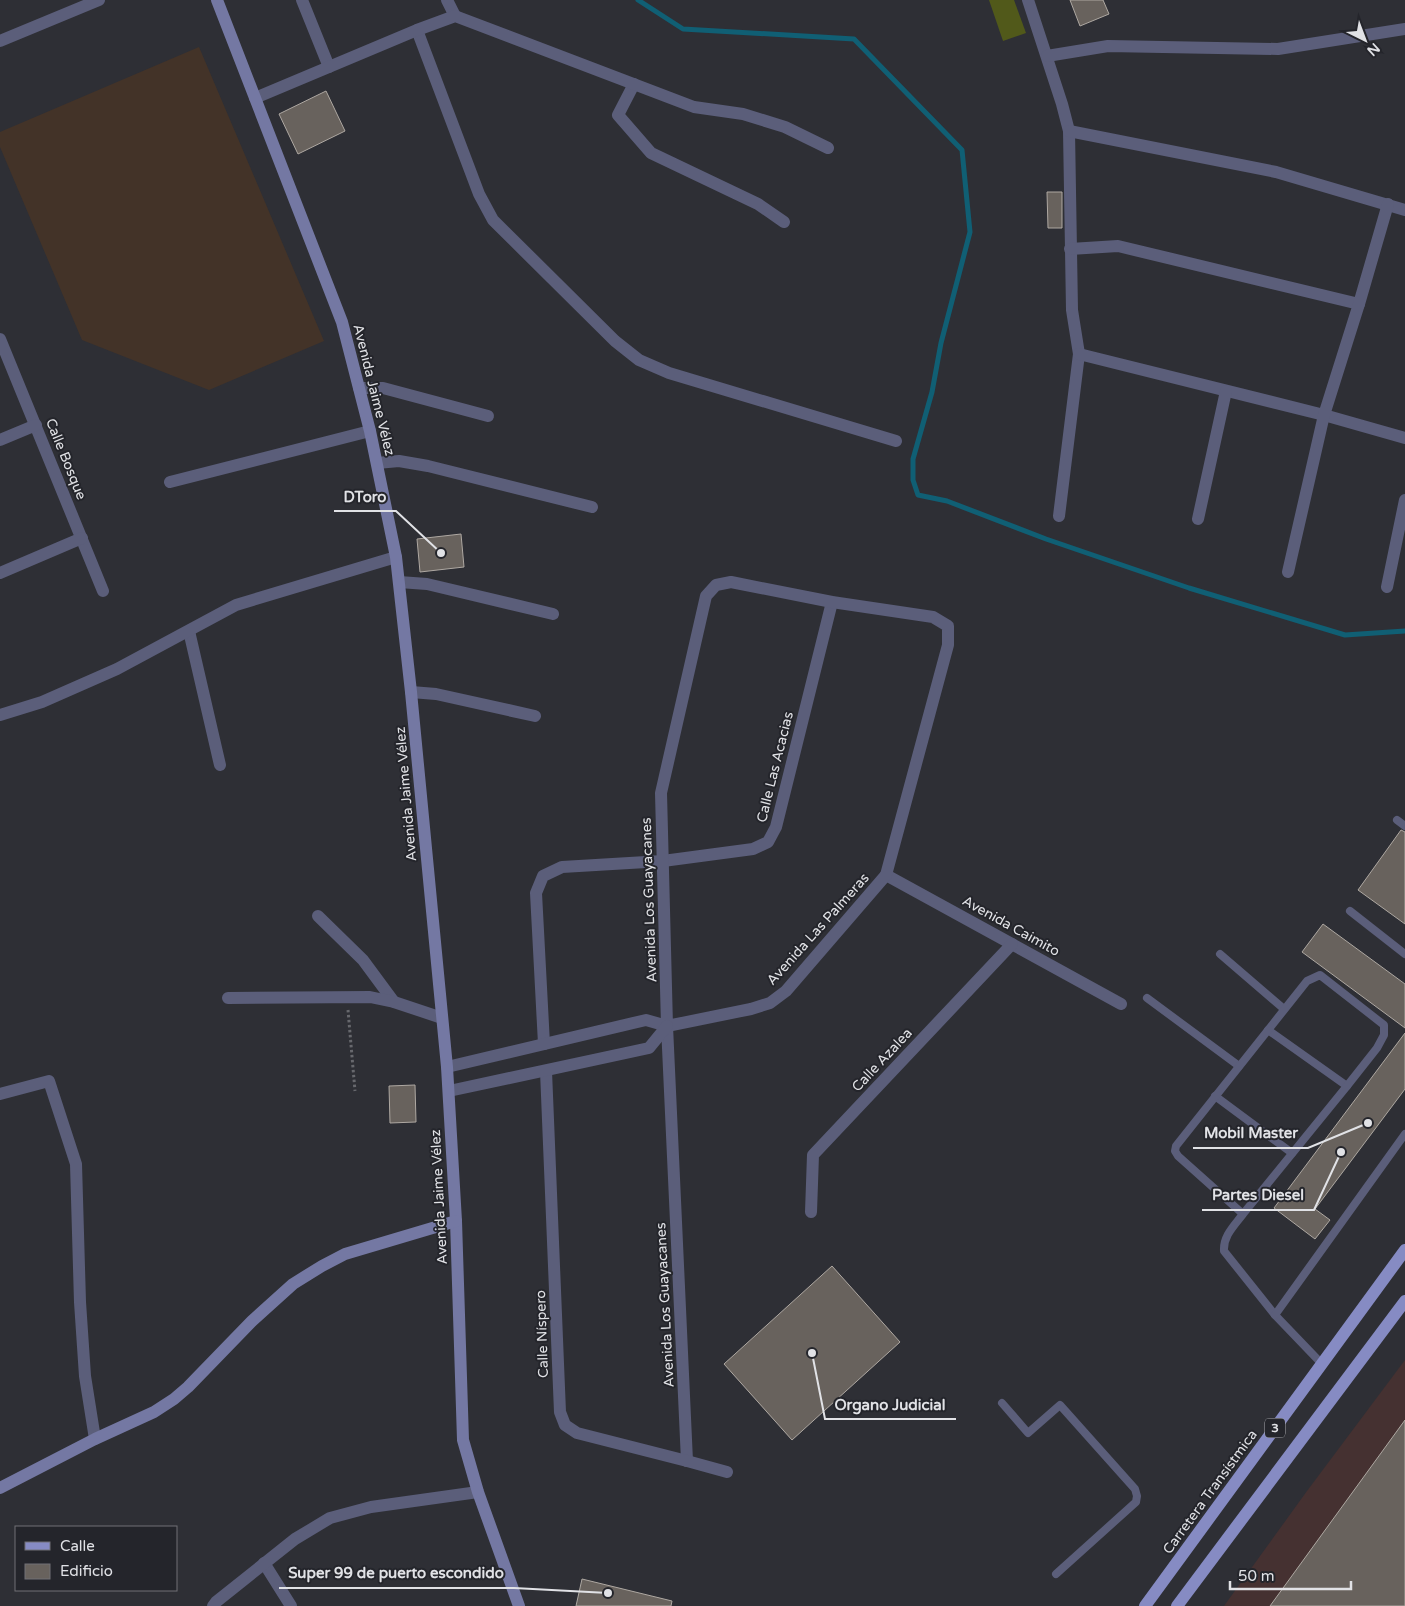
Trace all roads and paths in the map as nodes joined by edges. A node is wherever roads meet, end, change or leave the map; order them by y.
1 (99, 0) edge
2 (217, 0) edge
3 (302, 0) edge
4 (447, 0) edge
5 (1028, 0) edge
6 (455, 16) junction
7 (1405, 29) edge
8 (416, 30) junction
9 (0, 41) edge
10 (1046, 56) junction
11 (329, 67) junction
12 (634, 84) junction
13 (255, 98) junction
14 (1069, 131) junction
15 (828, 148) dead end
16 (1388, 204) junction
17 (1405, 210) edge
18 (784, 222) dead end
19 (1070, 249) junction
20 (1359, 304) junction
21 (0, 339) edge
22 (1079, 354) junction
23 (359, 388) junction
24 (1226, 391) junction
25 (1324, 415) junction
26 (488, 416) dead end
27 (36, 425) junction
28 (370, 431) junction
29 (1405, 438) edge
30 (0, 440) edge
31 (896, 441) dead end
32 (377, 463) junction
33 (170, 482) dead end
34 (1405, 500) edge
35 (592, 507) dead end
36 (1059, 516) dead end
37 (1198, 519) dead end
38 (82, 538) junction
39 (396, 556) junction
40 (1288, 572) dead end
41 (0, 573) edge
42 (399, 582) junction
43 (1388, 587) dead end
44 (103, 591) dead end
45 (832, 602) junction
46 (553, 614) dead end
47 (948, 626) joint
48 (190, 631) junction
49 (411, 692) junction
50 (0, 715) edge
51 (535, 716) dead end
52 (220, 765) dead end
53 (1397, 820) dead end
54 (1405, 826) edge
55 (663, 861) junction
56 (886, 875) junction
57 (1350, 911) dead end
58 (318, 916) dead end
59 (1012, 944) junction
60 (1220, 954) dead end
61 (1405, 954) edge
62 (346, 997) junction
63 (228, 998) dead end
64 (1147, 998) dead end
65 (394, 1002) junction
66 (1121, 1004) dead end
67 (1284, 1009) junction
68 (442, 1018) junction
69 (667, 1026) junction
70 (1268, 1030) junction
71 (544, 1044) junction
72 (1239, 1066) junction
73 (447, 1067) junction
74 (546, 1071) junction
75 (1347, 1086) junction
76 (354, 1091) dead end
77 (449, 1091) junction
78 (0, 1094) edge
79 (1215, 1096) junction
80 (1405, 1134) edge
81 (1292, 1153) junction
82 (811, 1212) dead end
83 (1243, 1214) junction
84 (456, 1221) junction
85 (1405, 1250) edge
86 (1405, 1301) edge
87 (1275, 1315) junction
88 (1322, 1364) junction
89 (1002, 1403) dead end
90 (94, 1439) junction
91 (687, 1461) junction
92 (727, 1472) dead end
93 (0, 1488) edge
94 (478, 1492) junction
95 (264, 1563) junction
96 (1056, 1574) dead end
97 (213, 1606) edge
98 (291, 1606) edge
99 (520, 1606) edge
100 (1145, 1606) edge
101 (1177, 1606) edge

1 - 9 street
2 - 13 street, Avenida Jaime Vélez
3 - 11 street
4 - 6 street
5 - 10 street
6 - 8 street
6 - 12 street
7 - 10 street
8 - 11 street
8 - 31 street
10 - 14 street
11 - 13 street
12 - 15 street
12 - 18 street
13 - 23 street, Avenida Jaime Vélez
14 - 16 street
14 - 19 street
16 - 17 street
16 - 20 street
19 - 20 street
19 - 22 street
20 - 25 street
21 - 27 street, Calle Bosque
22 - 24 street
22 - 36 street
23 - 26 street
23 - 28 street, Avenida Jaime Vélez
24 - 25 street
24 - 37 street
25 - 29 street
25 - 40 street
27 - 30 street
27 - 38 street, Calle Bosque
28 - 32 street, Avenida Jaime Vélez
28 - 33 street
32 - 35 street
32 - 39 street, Avenida Jaime Vélez
34 - 43 street
38 - 41 street
38 - 44 street, Calle Bosque
39 - 42 street, Avenida Jaime Vélez
39 - 48 street
42 - 46 street
42 - 49 street, Avenida Jaime Vélez
45 - 47 street, Avenida Los Guayacanes
45 - 55 street, Calle Las Acacias
45 - 55 street, Avenida Los Guayacanes
47 - 56 street, Avenida Las Palmeras
48 - 50 street
48 - 52 street
49 - 51 street
49 - 68 street, Avenida Jaime Vélez
53 - 54 lane
55 - 69 street, Avenida Los Guayacanes
55 - 71 street, Calle Las Acacias
56 - 59 street, Avenida Caimito
56 - 69 street, Avenida Las Palmeras
57 - 61 lane
58 - 65 street
59 - 66 street, Avenida Caimito
59 - 82 street, Calle Azalea
60 - 67 lane
62 - 63 street
62 - 65 street
62 - 76 path
64 - 72 lane
65 - 68 street
67 - 70 lane
67 - 75 lane
68 - 73 street, Avenida Jaime Vélez
69 - 71 street, Avenida Las Palmeras
69 - 74 street
69 - 91 street, Avenida Los Guayacanes
70 - 72 lane
70 - 75 lane
71 - 73 street, Avenida Las Palmeras
72 - 79 lane
73 - 77 street, Avenida Jaime Vélez
74 - 77 street
74 - 91 street, Calle Níspero
75 - 81 lane
77 - 84 street, Avenida Jaime Vélez
78 - 90 street
79 - 81 lane
79 - 83 lane
80 - 87 lane
81 - 83 lane
83 - 87 lane
84 - 90 street
84 - 94 street, Avenida Jaime Vélez
85 - 88 main road, Carretera Transístmica / 3
86 - 101 main road, 3
87 - 88 lane
88 - 100 main road, Carretera Transístmica / 3
89 - 96 lane
90 - 93 street
91 - 92 street, Calle Níspero
94 - 95 street
94 - 99 street, Avenida Jaime Vélez
95 - 97 street
95 - 98 street

